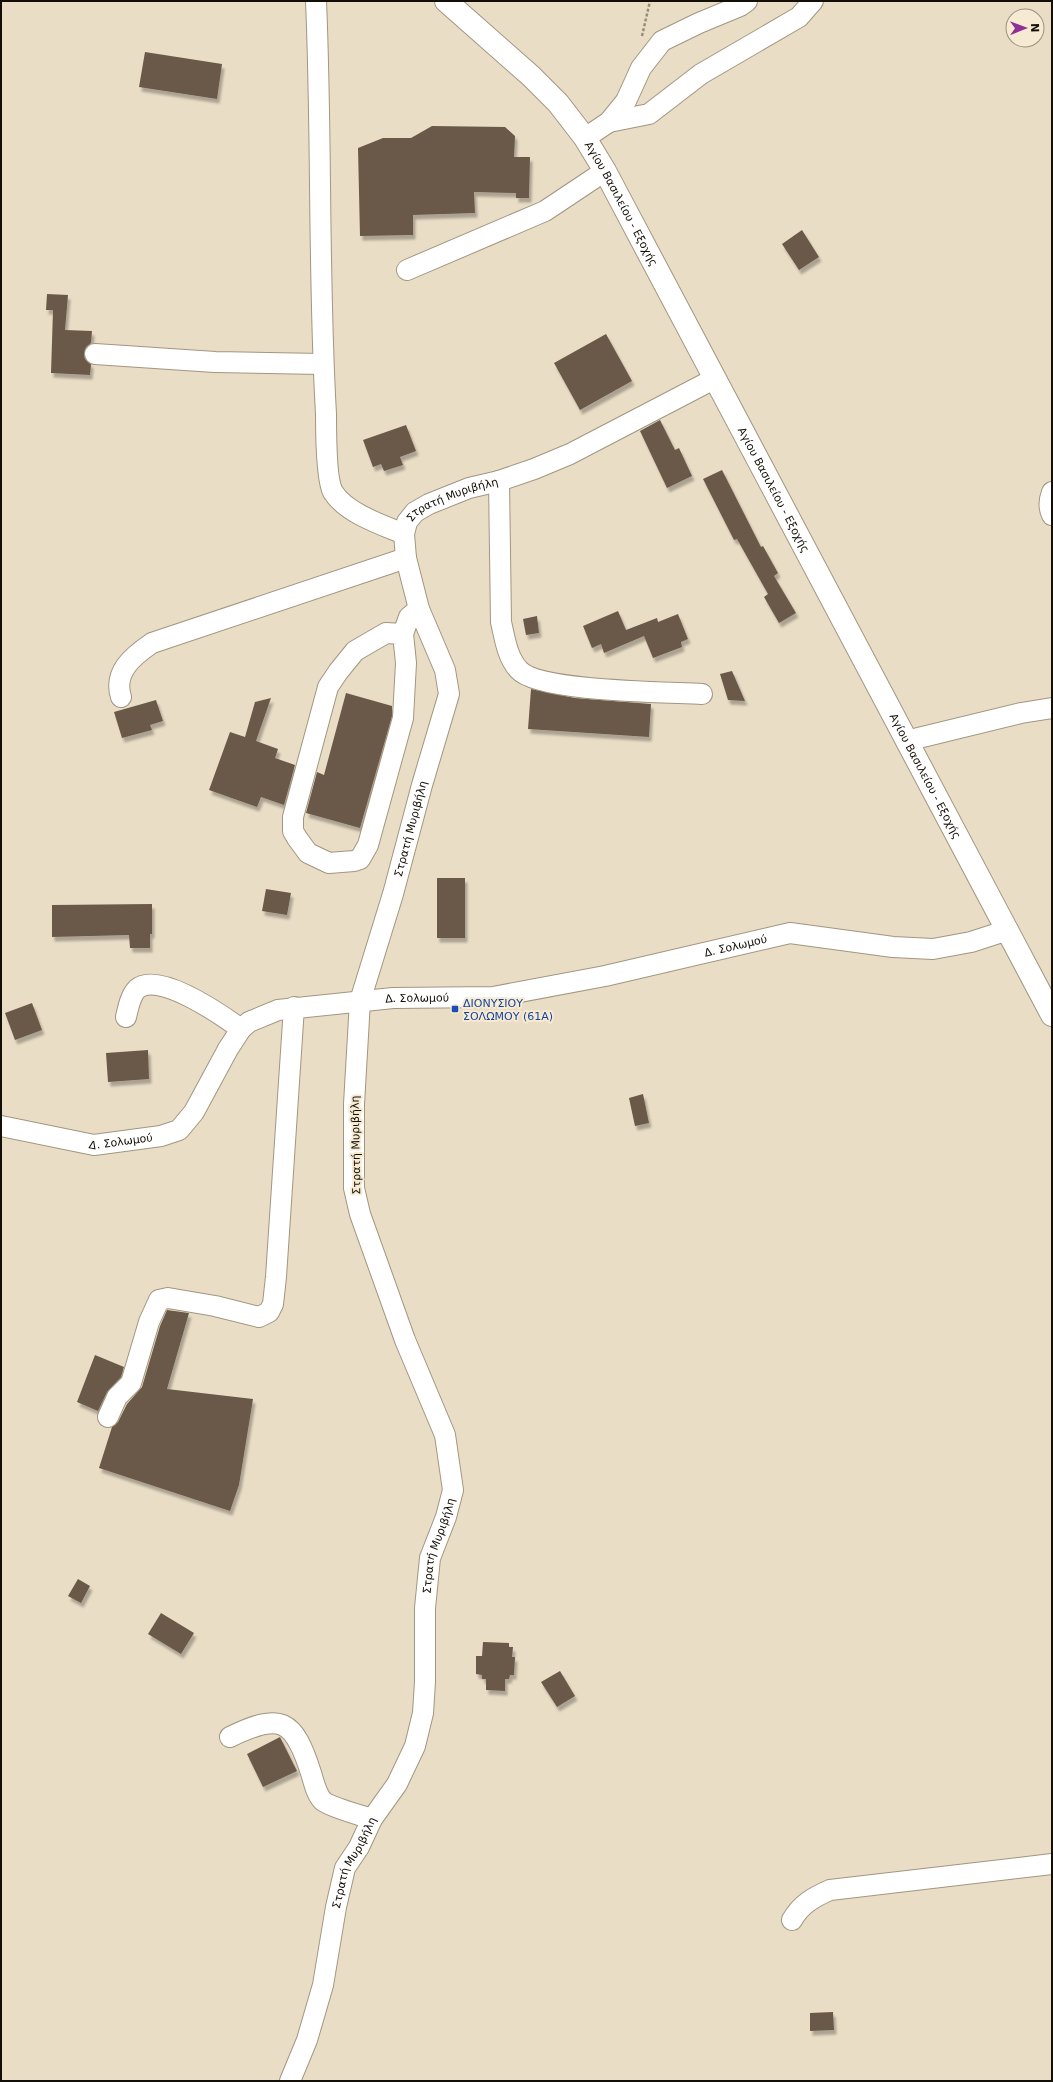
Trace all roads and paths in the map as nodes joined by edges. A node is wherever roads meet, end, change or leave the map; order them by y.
1 (316, 1) edge
2 (446, 1) edge
3 (747, 1) edge
4 (813, 1) edge
5 (609, 122) junction
6 (585, 138) junction
7 (605, 171) junction
8 (407, 270) dead end
9 (95, 354) dead end
10 (322, 364) junction
11 (714, 379) junction
12 (499, 481) junction
13 (1052, 492) edge
14 (1052, 515) edge
15 (404, 534) junction
16 (406, 558) junction
17 (419, 609) junction
18 (403, 634) junction
19 (702, 694) dead end
20 (121, 697) dead end
21 (1052, 708) edge
22 (906, 741) junction
23 (1008, 930) junction
24 (360, 1001) junction
25 (294, 1008) junction
26 (1052, 1015) edge
27 (126, 1018) dead end
28 (241, 1029) junction
29 (1, 1126) edge
30 (108, 1417) dead end
31 (230, 1738) dead end
32 (372, 1819) junction
33 (1052, 1864) edge
34 (792, 1920) dead end
35 (290, 2081) edge

1 - 10 street
2 - 6 main road, Αγίου Βασιλείου - Εξοχής
3 - 5 street
4 - 5 street
5 - 6 street
6 - 7 main road, Αγίου Βασιλείου - Εξοχής
7 - 8 street
7 - 11 main road, Αγίου Βασιλείου - Εξοχής
9 - 10 street
10 - 15 street
11 - 12 street, Στρατή Μυριβήλη
11 - 22 main road, Αγίου Βασιλείου - Εξοχής
12 - 15 street, Στρατή Μυριβήλη
12 - 19 street
13 - 14 street
15 - 16 street, Στρατή Μυριβήλη
16 - 17 street, Στρατή Μυριβήλη
16 - 20 street
17 - 18 street
17 - 24 street, Στρατή Μυριβήλη
18 - 18 street
21 - 22 street
22 - 23 main road, Αγίου Βασιλείου - Εξοχής
23 - 24 street, Δ. Σολωμού
23 - 26 main road, Αγίου Βασιλείου - Εξοχής
24 - 25 street, Δ. Σολωμού
24 - 32 street, Στρατή Μυριβήλη
25 - 28 street, Δ. Σολωμού
25 - 30 street
27 - 28 street
28 - 29 street, Δ. Σολωμού
31 - 32 street
32 - 35 street, Στρατή Μυριβήλη
33 - 34 street

